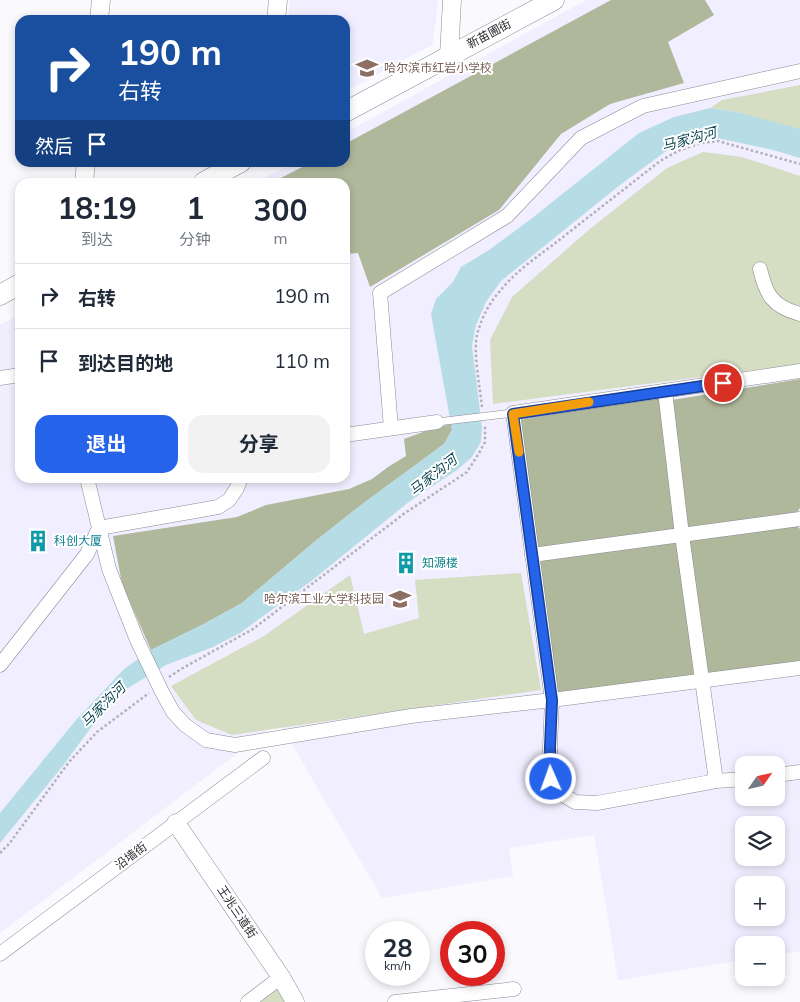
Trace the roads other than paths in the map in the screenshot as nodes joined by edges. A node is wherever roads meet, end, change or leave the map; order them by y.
1 (101, 0) edge
2 (278, 0) edge
3 (452, 0) edge
4 (535, 0) edge
5 (554, 0) edge
6 (100, 15) edge
7 (276, 15) edge
8 (449, 52) junction
9 (800, 71) edge
10 (350, 102) edge
11 (350, 109) edge
12 (231, 167) edge
13 (244, 167) edge
14 (211, 178) edge
15 (225, 178) edge
16 (760, 269) dead end
17 (15, 287) edge
18 (0, 295) edge
19 (15, 296) edge
20 (0, 304) edge
21 (800, 314) edge
22 (800, 371) edge
23 (15, 376) edge
24 (0, 378) edge
25 (664, 392) junction
26 (513, 414) junction
27 (436, 422) joint
28 (391, 428) junction
29 (350, 434) edge
30 (88, 483) edge
31 (239, 483) edge
32 (800, 519) edge
33 (99, 528) junction
34 (682, 535) junction
35 (532, 555) junction
36 (0, 665) edge
37 (800, 668) edge
38 (702, 680) junction
39 (552, 700) junction
40 (263, 758) dead end
41 (800, 772) edge
42 (785, 774) edge
43 (735, 779) edge
44 (716, 782) junction
45 (176, 822) junction
46 (0, 954) edge
47 (281, 977) junction
48 (514, 989) dead end
49 (248, 1002) edge
50 (295, 1002) edge
51 (395, 1002) edge

1 - 6 street
2 - 7 street
3 - 8 street
4 - 8 main road, 新苗圃街
5 - 8 main road, 新苗圃街
8 - 10 main road, 新苗圃街
8 - 11 main road, 新苗圃街
9 - 28 street
12 - 14 main road
13 - 15 main road
16 - 21 street
17 - 18 main road
19 - 20 main road
22 - 25 street
23 - 24 street
25 - 26 street
25 - 34 street
26 - 27 lane
26 - 35 street
27 - 28 street
28 - 29 street
30 - 33 street
31 - 33 street
32 - 34 street
33 - 36 street
33 - 39 street
34 - 35 street
34 - 38 street
35 - 39 street
37 - 38 street
38 - 39 street
38 - 44 street
39 - 44 street
40 - 45 street, 沿墙街
41 - 42 street
43 - 44 street
45 - 46 street, 沿墙街
45 - 47 street, 王兆三道街
47 - 49 street
47 - 50 street, 王兆三道街
48 - 51 street

